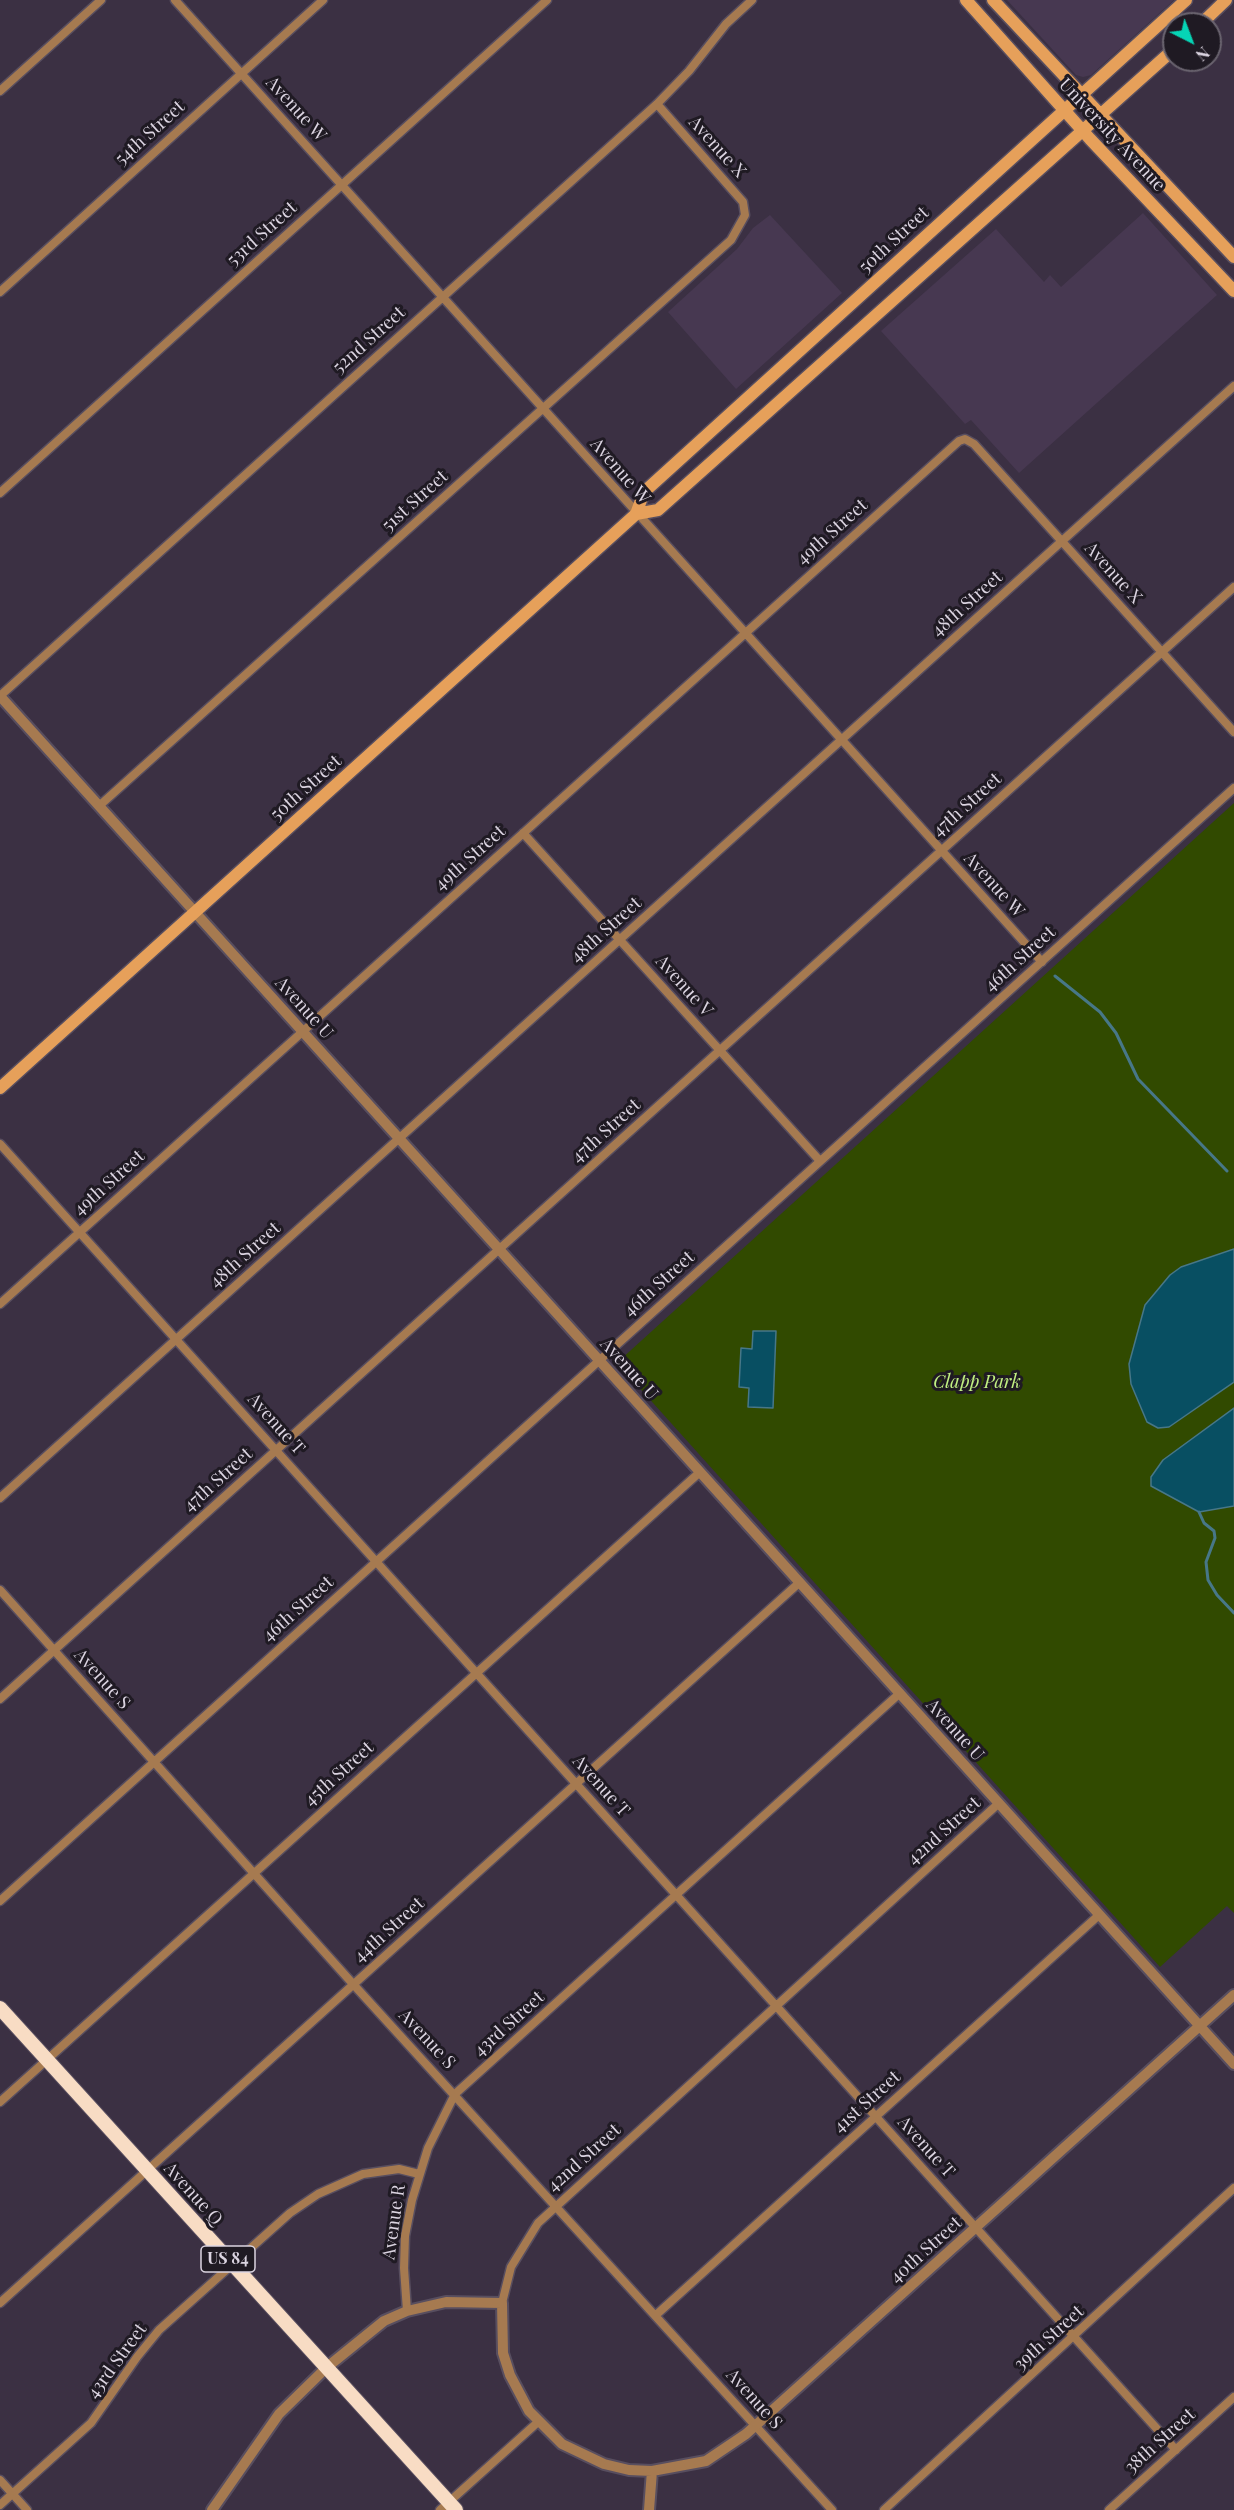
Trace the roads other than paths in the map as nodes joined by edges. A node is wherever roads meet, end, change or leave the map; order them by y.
1 (101, 0) edge
2 (175, 0) edge
3 (323, 0) edge
4 (547, 0) edge
5 (752, 0) edge
6 (966, 0) edge
7 (993, 0) edge
8 (1186, 0) edge
9 (1226, 0) edge
10 (1214, 12) edge
11 (1162, 61) edge
12 (241, 73) junction
13 (0, 91) edge
14 (1081, 95) junction
15 (657, 104) junction
16 (1064, 110) junction
17 (1100, 116) junction
18 (1083, 131) junction
19 (342, 185) junction
20 (745, 215) joint
21 (1220, 243) junction
22 (1234, 257) edge
23 (1203, 260) junction
24 (1234, 291) edge
25 (0, 292) edge
26 (442, 296) junction
27 (1234, 386) edge
28 (543, 409) junction
29 (965, 439) joint
30 (0, 493) edge
31 (636, 514) junction
32 (1062, 540) junction
33 (1234, 587) edge
34 (744, 634) junction
35 (1162, 652) junction
36 (0, 696) edge
37 (1234, 732) edge
38 (841, 740) junction
39 (1234, 788) edge
40 (99, 806) junction
41 (523, 833) junction
42 (941, 851) junction
43 (195, 912) junction
44 (620, 940) junction
45 (1042, 962) junction
46 (303, 1031) junction
47 (720, 1050) junction
48 (0, 1088) edge
49 (399, 1138) junction
50 (0, 1144) edge
51 (820, 1161) junction
52 (79, 1232) junction
53 (499, 1249) junction
54 (0, 1304) edge
55 (177, 1339) junction
56 (599, 1360) junction
57 (277, 1450) junction
58 (700, 1472) junction
59 (0, 1498) edge
60 (377, 1560) junction
61 (800, 1582) junction
62 (0, 1590) edge
63 (55, 1650) junction
64 (477, 1672) junction
65 (900, 1693) junction
66 (0, 1700) edge
67 (154, 1762) junction
68 (577, 1784) junction
69 (999, 1803) junction
70 (253, 1874) junction
71 (676, 1895) junction
72 (0, 1901) edge
73 (1099, 1914) junction
74 (353, 1984) junction
75 (1234, 1995) edge
76 (776, 2005) junction
77 (0, 2008) edge
78 (1200, 2026) junction
79 (47, 2060) junction
80 (1234, 2064) edge
81 (456, 2094) junction
82 (0, 2102) edge
83 (876, 2116) junction
84 (148, 2171) junction
85 (419, 2174) junction
86 (1234, 2188) edge
87 (556, 2205) junction
88 (976, 2227) junction
89 (233, 2264) junction
90 (0, 2303) edge
91 (502, 2303) junction
92 (407, 2311) junction
93 (656, 2315) junction
94 (1076, 2337) junction
95 (326, 2368) junction
96 (1234, 2397) edge
97 (538, 2422) junction
98 (756, 2426) junction
99 (1176, 2450) junction
100 (652, 2471) junction
101 (0, 2480) edge
102 (12, 2493) junction
103 (0, 2505) edge
104 (448, 2507) edge
105 (27, 2510) edge
106 (212, 2510) edge
107 (649, 2510) edge
108 (832, 2510) edge
109 (884, 2510) edge
110 (1109, 2510) edge

1 - 13 street
2 - 12 street, Avenue W
3 - 12 street, 54th Street
4 - 19 street, 53rd Street
5 - 15 street, 52nd Street
6 - 16 main road, University Avenue
7 - 14 main road, University Avenue
8 - 14 main road, 50th Street
9 - 10 main road
11 - 17 main road, 50th Street
12 - 19 street, Avenue W
12 - 25 street, 54th Street
14 - 16 main road, 50th Street
14 - 17 main road, University Avenue
15 - 20 street, Avenue X
15 - 26 street, 52nd Street
16 - 18 main road, University Avenue
16 - 31 main road, 50th Street
17 - 18 main road, 50th Street
17 - 21 main road, University Avenue
18 - 23 main road, University Avenue
18 - 31 main road, 50th Street
19 - 26 street, Avenue W
19 - 30 street, 53rd Street
20 - 28 street, 51st Street
21 - 22 main road, University Avenue
21 - 23 main road
23 - 24 main road, University Avenue
26 - 28 street, Avenue W
26 - 36 street, 52nd Street
27 - 32 street, 48th Street
28 - 31 street, Avenue W
28 - 40 street, 51st Street
29 - 32 street, Avenue X
29 - 34 street, 49th Street
31 - 34 street, Avenue W
31 - 43 main road, 50th Street
32 - 35 street, Avenue X
32 - 38 street, 48th Street
33 - 35 street, 47th Street
34 - 38 street, Avenue W
34 - 41 street, 49th Street
35 - 37 street, Avenue X
35 - 42 street, 47th Street
36 - 40 street, Avenue U
38 - 42 street, Avenue W
38 - 44 street, 48th Street
39 - 45 street, 46th Street
40 - 43 street, Avenue U
41 - 44 street, Avenue V
41 - 46 street, 49th Street
42 - 45 street, Avenue W
42 - 47 street, 47th Street
43 - 46 street, Avenue U
43 - 48 main road, 50th Street
44 - 47 street, Avenue V
44 - 49 street, 48th Street
45 - 51 street, 46th Street
46 - 49 street, Avenue U
46 - 52 street, 49th Street
47 - 51 street, Avenue V
47 - 53 street, 47th Street
49 - 53 street, Avenue U
49 - 55 street, 48th Street
50 - 52 street, Avenue T
51 - 56 street, 46th Street
52 - 54 street, 49th Street
52 - 55 street, Avenue T
53 - 56 street, Avenue U
53 - 57 street, 47th Street
55 - 57 street, Avenue T
55 - 59 street, 48th Street
56 - 58 street, Avenue U
56 - 60 street, 46th Street
57 - 60 street, Avenue T
57 - 63 street, 47th Street
58 - 61 street, Avenue U
58 - 64 street, 45th Street
60 - 64 street, Avenue T
60 - 67 street, 46th Street
61 - 65 street, Avenue U
61 - 68 street, 44th Street
62 - 63 street, Avenue S
63 - 66 street, 47th Street
63 - 67 street, Avenue S
64 - 68 street, Avenue T
64 - 70 street, 45th Street
65 - 69 street, Avenue U
65 - 71 street, 43rd Street
67 - 70 street, Avenue S
67 - 72 street, 46th Street
68 - 71 street, Avenue T
68 - 74 street, 44th Street
69 - 73 street, Avenue U
69 - 76 street, 42nd Street
70 - 74 street, Avenue S
70 - 79 street, 45th Street
71 - 76 street, Avenue T
71 - 81 street, 43rd Street
73 - 78 street, Avenue U
73 - 83 street, 41st Street
74 - 81 street, Avenue S
74 - 84 street, 44th Street
75 - 78 street, 40th Street
76 - 83 street, Avenue T
76 - 87 street, 42nd Street
77 - 79 highway, Avenue Q / US 84
78 - 80 street, Avenue U
78 - 88 street, 40th Street
79 - 82 street, 45th Street
79 - 84 highway, Avenue Q / US 84
81 - 85 street, 43rd Street
81 - 87 street, Avenue S
83 - 88 street, Avenue T
83 - 93 street, 41st Street
84 - 89 highway, Avenue Q / US 84
84 - 90 street, 44th Street
85 - 89 street, 43rd Street
85 - 92 street, Avenue R
86 - 94 street, 39th Street
87 - 91 street, 42nd Street
87 - 93 street, Avenue S
88 - 94 street, Avenue T
88 - 98 street, 40th Street
89 - 95 highway, Avenue Q / US 84
89 - 102 street, 43rd Street
91 - 92 street
91 - 97 street
92 - 95 street
93 - 98 street, Avenue S
94 - 99 street, Avenue T
94 - 109 street, 39th Street
95 - 104 highway, Avenue Q / US 84
95 - 106 street
96 - 99 street, 38th Street
97 - 100 street
97 - 104 street
98 - 100 street, 40th Street
98 - 108 street, Avenue S
99 - 110 street, 38th Street
100 - 107 street
101 - 102 street
102 - 103 street, 43rd Street
102 - 105 street

